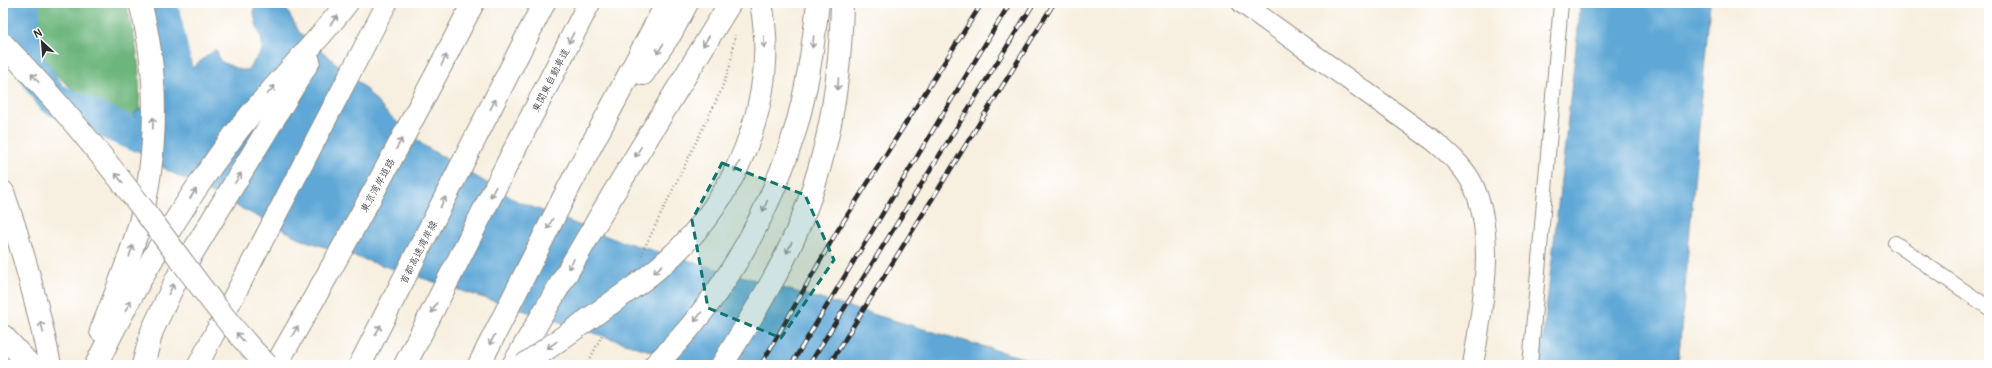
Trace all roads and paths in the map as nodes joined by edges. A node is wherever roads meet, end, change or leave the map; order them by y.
1 (140, 3) edge
2 (347, 3) edge
3 (473, 3) edge
4 (544, 3) edge
5 (588, 3) edge
6 (667, 3) edge
7 (687, 3) edge
8 (730, 3) edge
9 (761, 3) edge
10 (818, 3) edge
11 (842, 3) edge
12 (1242, 3) edge
13 (1561, 3) edge
14 (387, 4) edge
15 (736, 28) dead end
16 (321, 36) junction
17 (3, 44) edge
18 (695, 145) dead end
19 (568, 189) junction
20 (3, 192) edge
21 (1895, 243) dead end
22 (185, 264) junction
23 (1989, 308) edge
24 (745, 327) junction
25 (3, 336) edge
26 (200, 360) edge
27 (30, 365) edge
28 (50, 365) edge
29 (86, 365) edge
30 (96, 365) edge
31 (143, 365) edge
32 (267, 365) edge
33 (276, 365) edge
34 (360, 365) edge
35 (405, 365) edge
36 (480, 365) edge
37 (513, 365) edge
38 (524, 365) edge
39 (655, 365) edge
40 (719, 365) edge
41 (722, 365) edge
42 (1472, 365) edge
43 (1530, 365) edge

29 -> 1 highway
16 -> 2 highway
33 -> 3 highway, 東京湾岸道路
34 -> 4 highway, 首都高速湾岸線
5 -> 35 highway, 東関東自動車道
6 - 19 highway
7 -> 19 highway
8 -> 37 highway
9 -> 38 highway, bridge
10 -> 39 highway
11 -> 24 highway
12 - 42 street
13 - 43 street
14 - 26 street
15 - 18 path
22 -> 16 highway
30 -> 16 highway
22 -> 17 highway, bridge
19 -> 36 highway
28 -> 20 highway
21 - 23 street
31 -> 22 highway
32 -> 22 highway, bridge
24 - 40 highway
24 - 41 highway
25 - 27 highway

